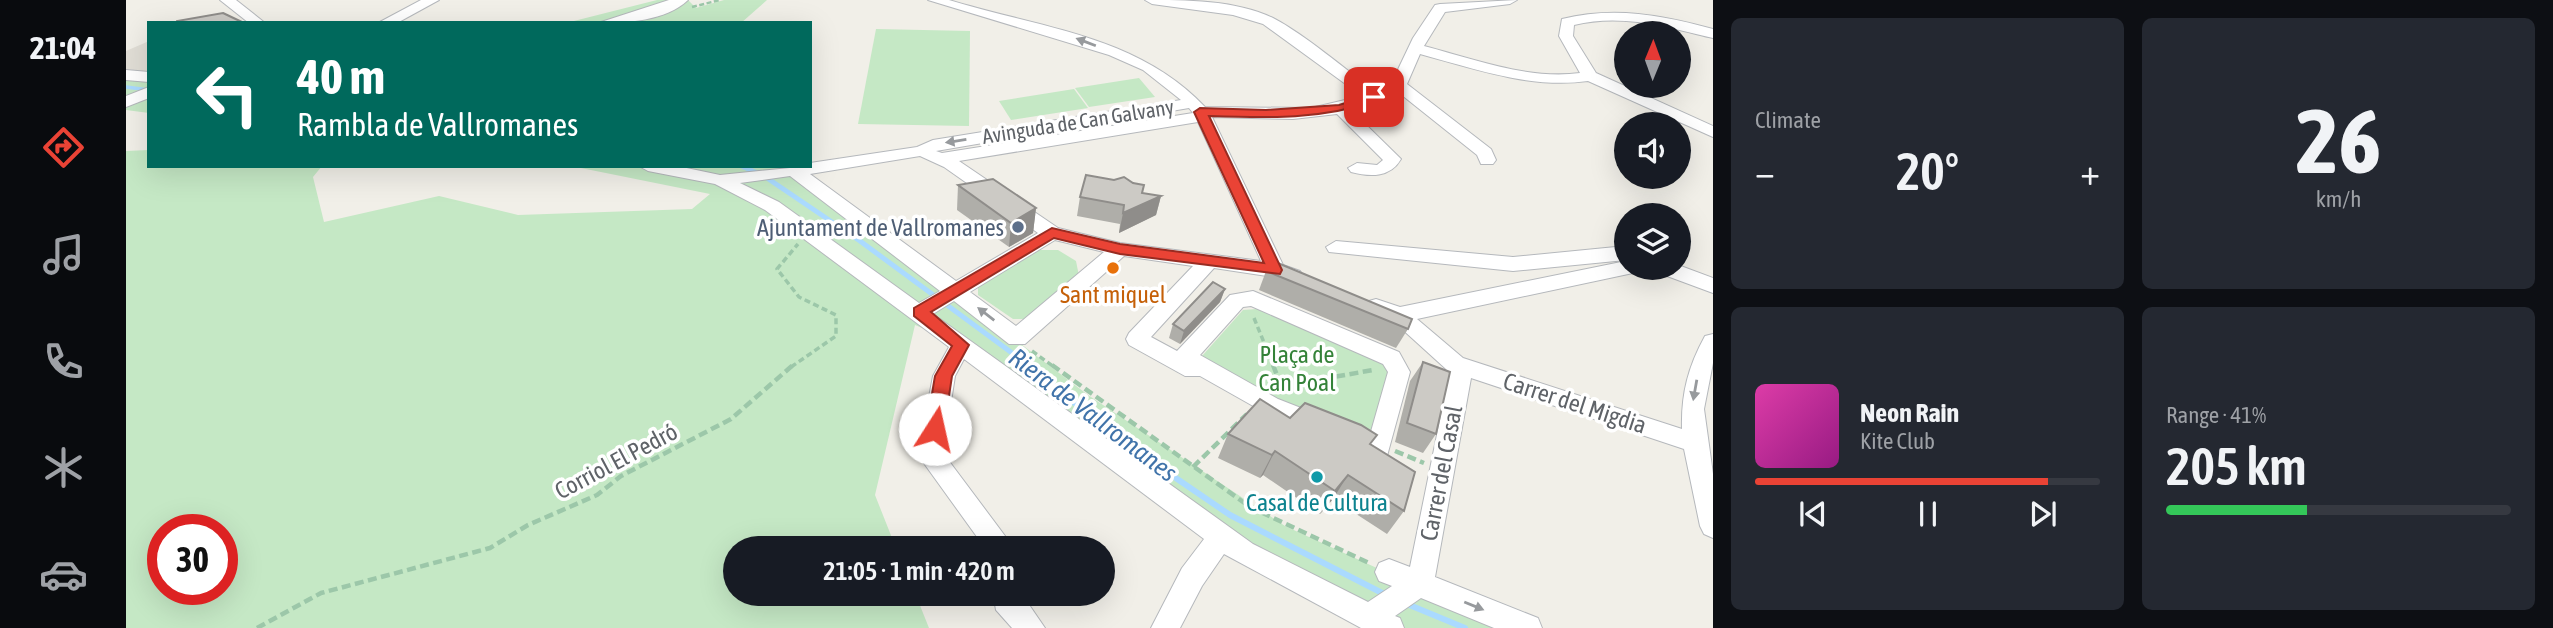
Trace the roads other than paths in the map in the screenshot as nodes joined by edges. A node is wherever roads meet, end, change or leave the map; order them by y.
1 (227, 0) edge
2 (432, 0) edge
3 (681, 0) edge
4 (935, 0) edge
5 (1152, 0) edge
6 (1510, 0) edge
7 (255, 21) edge
8 (389, 21) edge
9 (614, 21) edge
10 (1712, 33) edge
11 (1415, 48) junction
12 (126, 75) edge
13 (1590, 76) junction
14 (147, 77) edge
15 (1399, 85) junction
16 (147, 93) edge
17 (1374, 97) junction
18 (127, 106) edge
19 (147, 108) edge
20 (1340, 109) junction
21 (1199, 110) junction
22 (1713, 132) edge
23 (922, 151) junction
24 (940, 159) junction
25 (1488, 160) dead end
26 (812, 167) edge
27 (658, 168) edge
28 (1356, 168) dead end
29 (796, 169) edge
30 (720, 180) junction
31 (1052, 233) junction
32 (1336, 247) dead end
33 (1120, 249) junction
34 (1614, 254) edge
35 (1209, 261) junction
36 (1231, 264) junction
37 (1275, 270) junction
38 (1614, 270) edge
39 (1691, 278) edge
40 (1312, 283) edge
41 (1713, 287) edge
42 (956, 290) junction
43 (1362, 302) edge
44 (1248, 304) junction
45 (919, 312) junction
46 (1399, 315) junction
47 (1713, 342) edge
48 (961, 345) junction
49 (1455, 364) junction
50 (1194, 370) dead end
51 (1694, 443) junction
52 (1713, 526) edge
53 (992, 536) edge
54 (1222, 537) junction
55 (1389, 572) road end
56 (1420, 583) junction
57 (1011, 606) edge
58 (1379, 623) edge
59 (1031, 628) edge
60 (1165, 628) edge
61 (1528, 628) edge

1 - 7 street
2 - 8 street
3 - 9 street
21 -> 4 street
5 - 17 street
6 - 11 street
10 - 13 street
11 - 13 street
11 - 15 street
12 - 14 street
13 - 22 street
15 - 17 street, Avinguda de Can Galvany
15 - 25 street
16 - 18 street
17 - 20 street, Avinguda de Can Galvany
18 - 19 street
20 - 21 street, Avinguda de Can Galvany
20 - 28 street
21 -> 23 street, Avinguda de Can Galvany
21 - 24 street, Avinguda de Can Galvany
21 - 37 street
23 - 24 street
23 - 26 street, Avinguda de Can Galvany
24 - 31 street
27 - 30 street
29 - 30 street, Avinguda de Can Galvany
29 - 42 street
30 - 45 street
31 - 33 street
31 - 42 street
32 - 34 street
33 - 35 street
33 -> 42 street
35 - 36 street
35 - 50 street
36 - 37 street
36 - 44 street
37 - 40 street
38 - 46 street
39 - 41 street
42 - 45 street
43 - 46 street
44 - 44 street
45 - 48 street
46 - 49 street
47 -> 51 street
48 - 53 street
48 - 54 street
49 - 51 street, Carrer del Migdia
49 - 56 street, Carrer del Casal
51 - 52 street
54 - 58 street
54 - 60 street
55 - 56 street
56 - 58 street
56 -> 61 street
57 - 59 street

